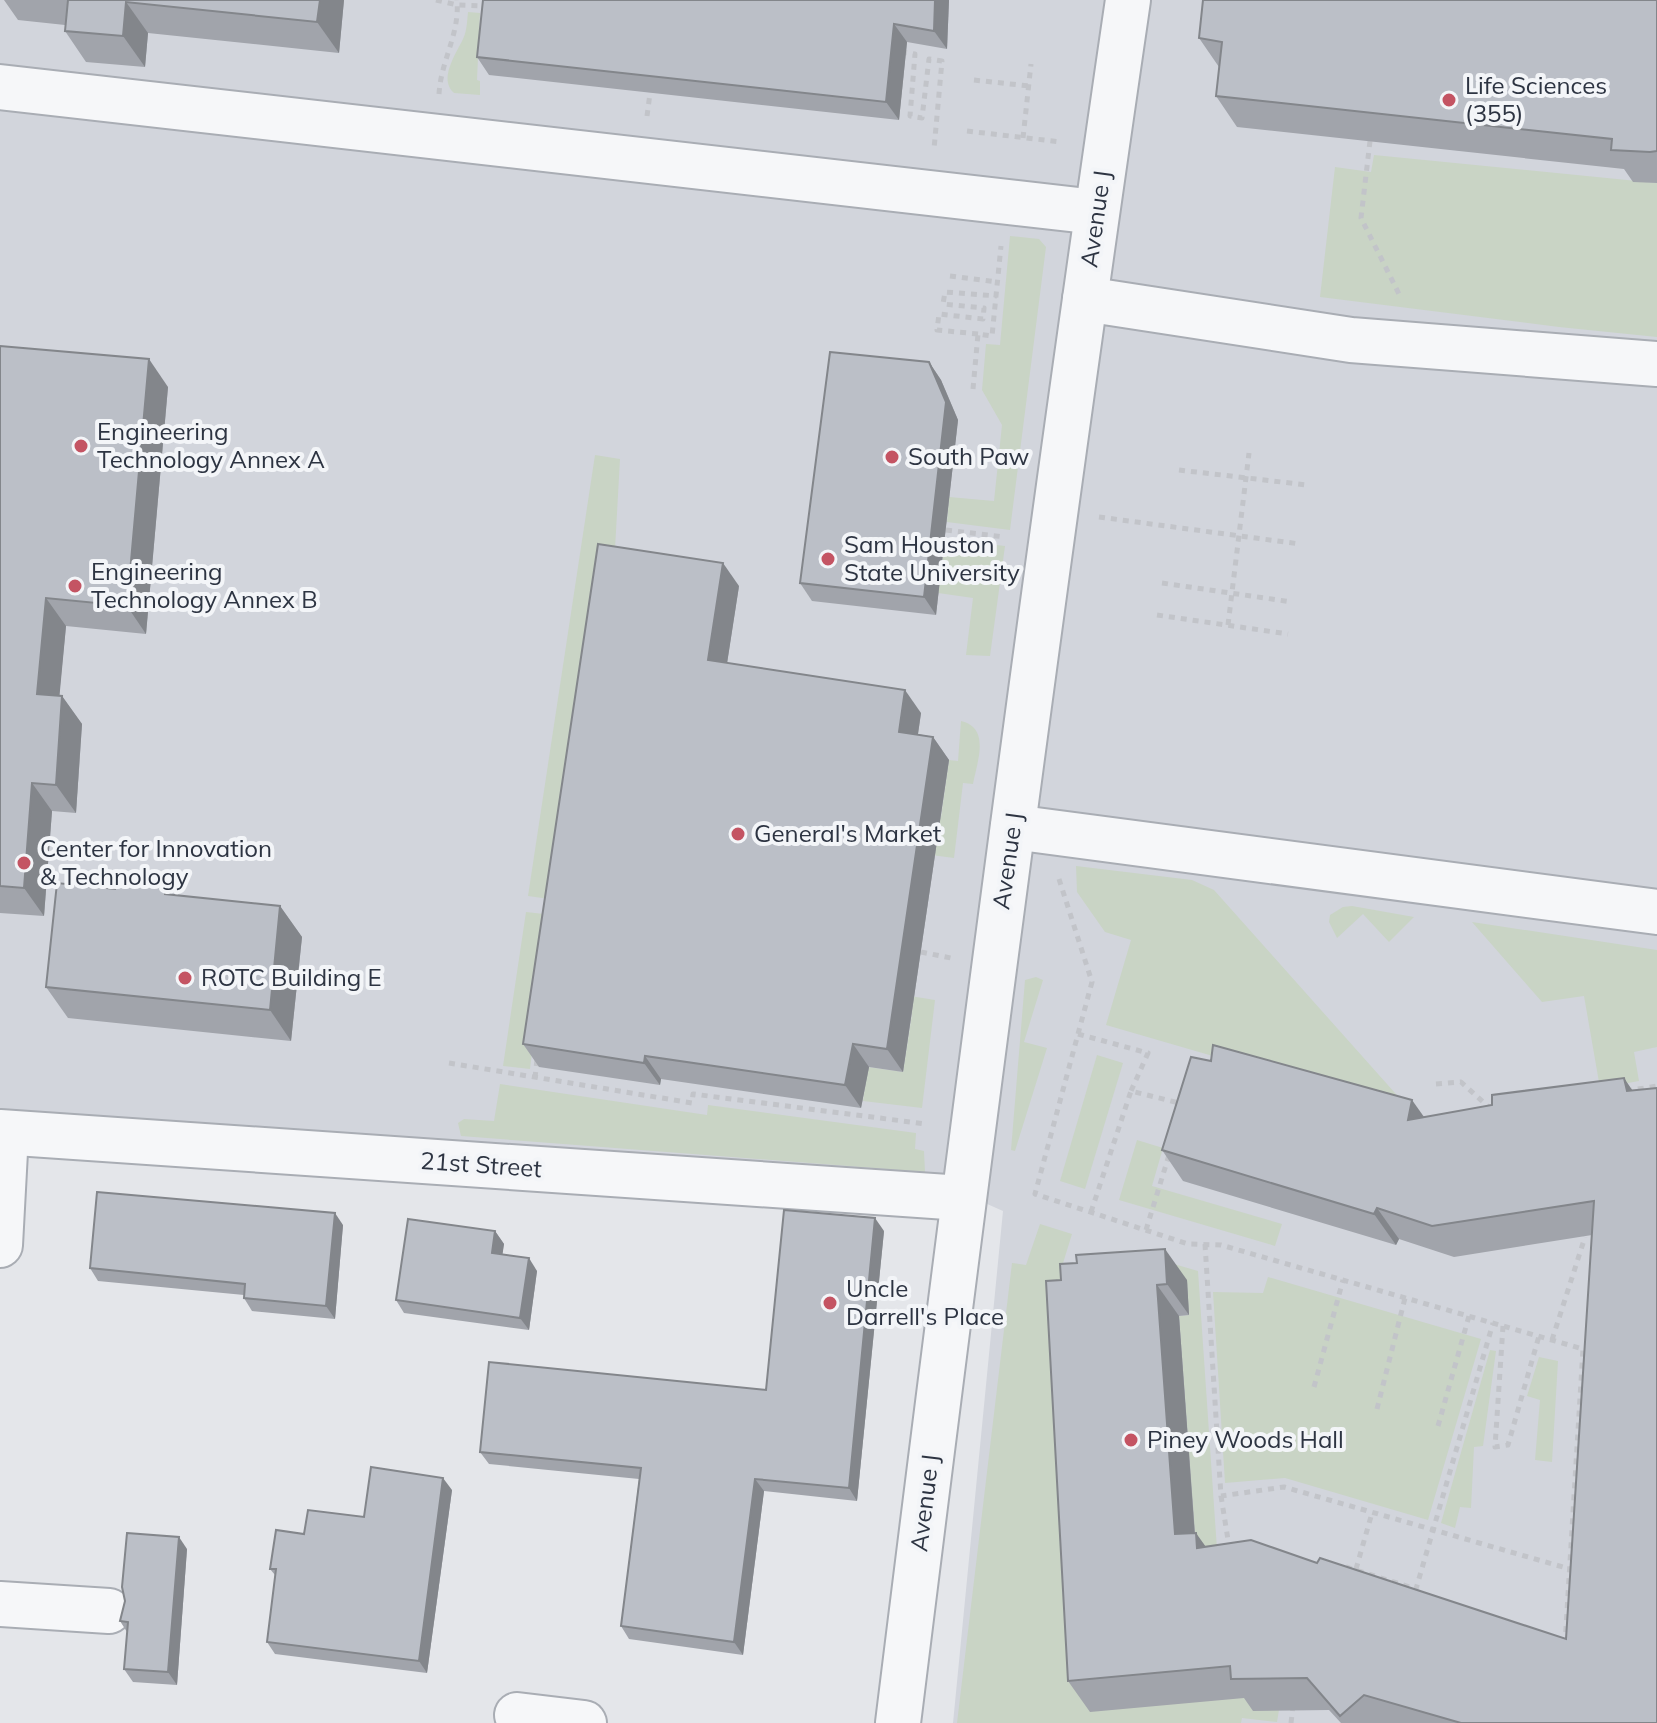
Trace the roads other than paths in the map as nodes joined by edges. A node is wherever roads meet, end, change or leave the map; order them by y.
1 (1128, 0) edge
2 (0, 87) edge
3 (1096, 212) junction
4 (1085, 299) junction
5 (1657, 364) edge
6 (1013, 827) junction
7 (1657, 912) edge
8 (2, 1149) edge
9 (962, 1198) junction
10 (0, 1245) edge
11 (0, 1604) edge
12 (109, 1611) dead end
13 (517, 1715) dead end
14 (584, 1723) edge
15 (898, 1723) edge

1 - 3 street, Avenue J
2 - 3 street
3 - 4 street, Avenue J
4 - 5 street
4 - 6 street, Avenue J
6 - 7 street
6 - 9 street, Avenue J
8 - 9 street, 21st Street
8 - 10 street
9 - 15 street, Avenue J
11 - 12 street
13 - 14 street

